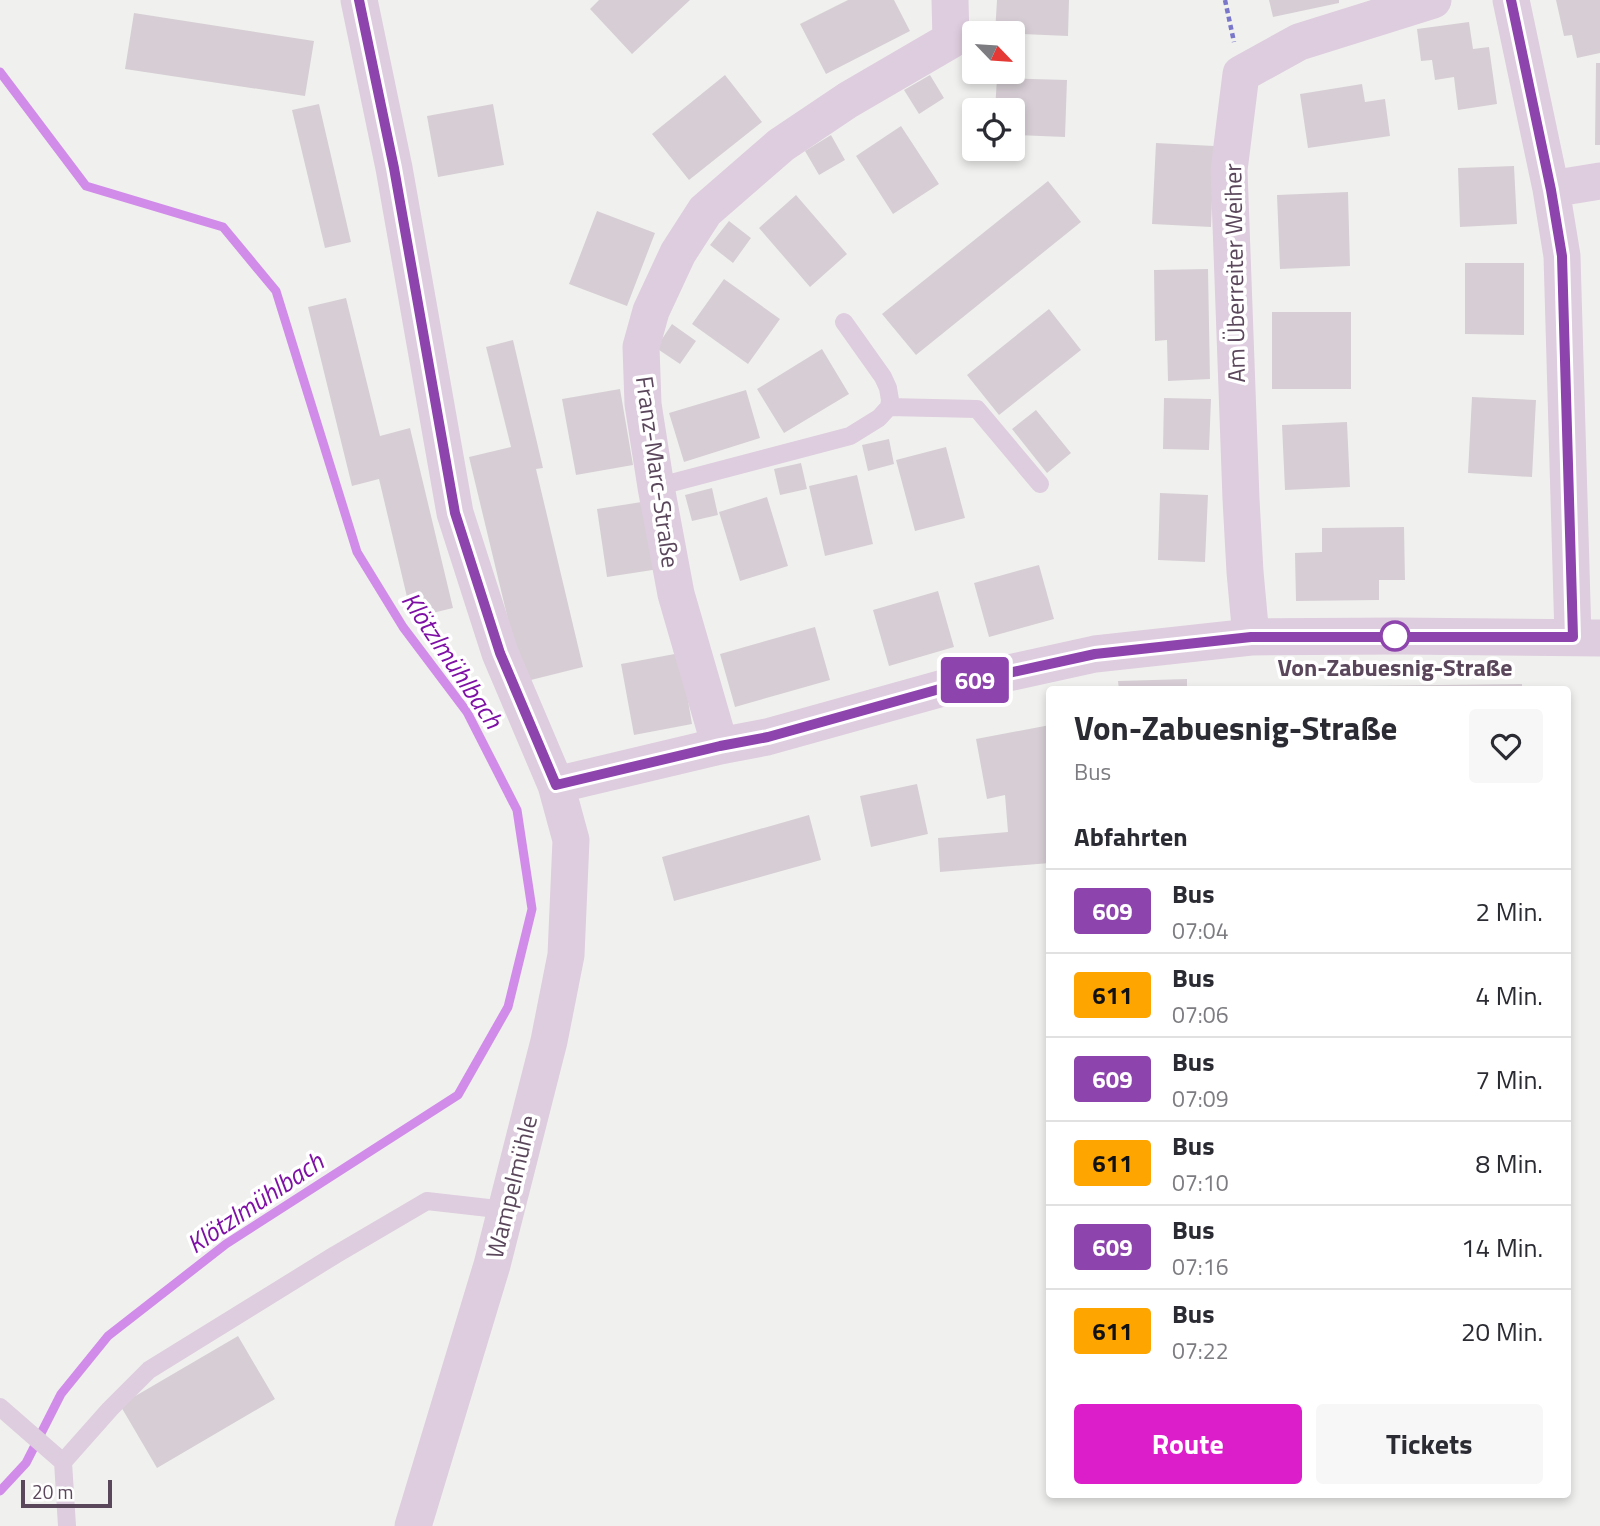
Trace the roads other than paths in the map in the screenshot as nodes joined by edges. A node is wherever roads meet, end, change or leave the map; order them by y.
1 (359, 0) edge
2 (950, 0) edge
3 (1433, 0) edge
4 (1511, 0) edge
5 (1600, 181) edge
6 (1551, 190) junction
7 (845, 322) dead end
8 (888, 407) junction
9 (1040, 484) dead end
10 (656, 487) junction
11 (1251, 637) junction
12 (1587, 637) edge
13 (720, 746) junction
14 (556, 785) junction
15 (506, 1210) junction
16 (0, 1407) edge
17 (63, 1462) junction
18 (67, 1526) edge
19 (413, 1526) edge

1 - 14 street, Wampelmühle
2 - 10 street, Franz-Marc-Straße
3 - 11 street, Am Überreiter Weiher
4 - 6 street
5 - 6 street
6 - 12 street
7 - 8 lane
8 - 9 lane
8 - 10 lane
10 - 13 street, Franz-Marc-Straße
11 - 12 street
11 - 13 street
13 - 14 street
14 - 15 street, Wampelmühle
15 - 17 lane
15 - 19 street, Wampelmühle
16 - 17 lane
17 - 18 lane

